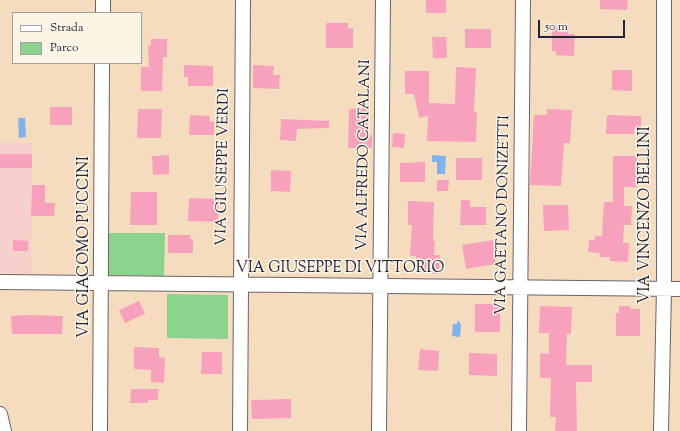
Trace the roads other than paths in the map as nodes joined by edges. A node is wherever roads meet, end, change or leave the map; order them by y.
1 (103, 0) edge
2 (243, 0) edge
3 (384, 0) edge
4 (523, 0) edge
5 (664, 0) edge
6 (102, 12) edge
7 (102, 64) edge
8 (0, 282) edge
9 (102, 283) junction
10 (240, 285) junction
11 (381, 286) junction
12 (521, 287) junction
13 (664, 288) junction
14 (680, 289) edge
15 (0, 414) edge
16 (4, 431) edge
17 (100, 431) edge
18 (240, 431) edge
19 (379, 431) edge
20 (519, 431) edge
21 (661, 431) edge

1 - 6 street
2 - 10 street, VIA GIUSEPPE VERDI
3 - 11 street, VIA ALFREDO CATALANI
4 - 12 street, VIA GAETANO DONIZETTI
5 - 13 street, VIA VINCENZO BELLINI
7 - 9 street, VIA GIACOMO PUCCINI
8 - 9 street, VIA GIUSEPPE DI VITTORIO
9 - 10 street, VIA GIUSEPPE DI VITTORIO
9 - 17 street, VIA GIACOMO PUCCINI
10 - 11 street, VIA GIUSEPPE DI VITTORIO
10 - 18 street, VIA GIUSEPPE VERDI
11 - 12 street, VIA GIUSEPPE DI VITTORIO
11 - 19 street, VIA ALFREDO CATALANI
12 - 13 street, VIA GIUSEPPE DI VITTORIO
12 - 20 street, VIA GAETANO DONIZETTI
13 - 14 street, VIA GIUSEPPE DI VITTORIO
13 - 21 street, VIA VINCENZO BELLINI
15 - 16 street

